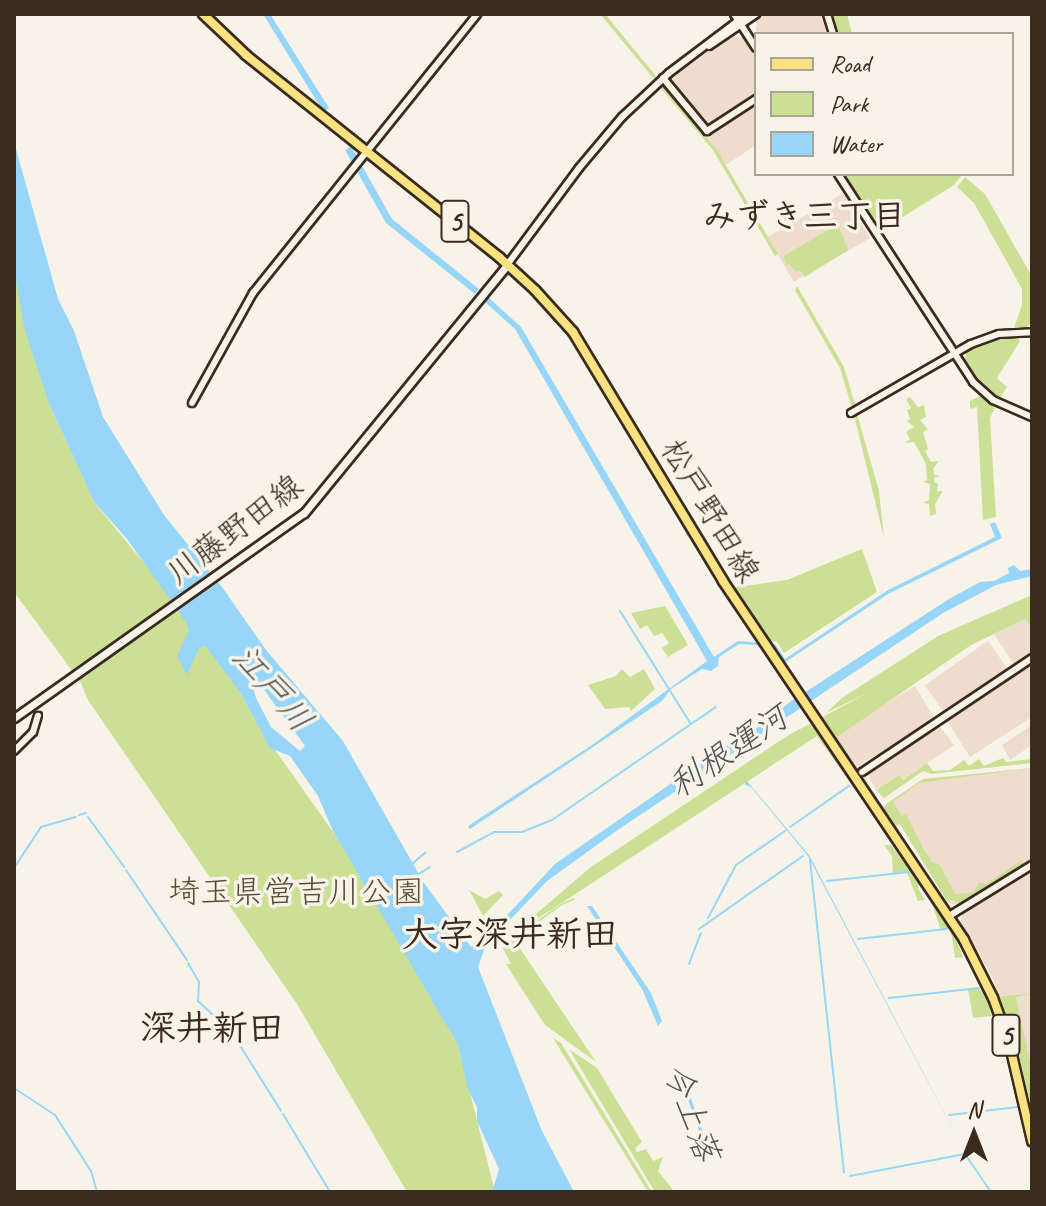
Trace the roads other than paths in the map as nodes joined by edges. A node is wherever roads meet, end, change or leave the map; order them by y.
1 (203, 14) edge
2 (477, 14) edge
3 (747, 14) edge
4 (756, 14) edge
5 (738, 19) edge
6 (754, 45) edge
7 (663, 78) junction
8 (754, 100) edge
9 (367, 151) junction
10 (839, 176) edge
11 (507, 265) junction
12 (1032, 332) edge
13 (953, 354) junction
14 (192, 403) dead end
15 (851, 413) dead end
16 (1032, 417) edge
17 (1032, 658) edge
18 (18, 716) edge
19 (38, 716) dead end
20 (14, 751) edge
21 (862, 772) dead end
22 (1032, 865) edge
23 (949, 916) junction
24 (1032, 1138) edge

1 - 9 main road, 松戸野田線 / 5
2 - 9 street
3 - 5 street
4 - 5 street
5 - 6 street
5 - 7 street
7 - 8 street
7 - 11 street
9 - 11 main road, 松戸野田線 / 5
9 - 14 street
10 - 13 street
11 - 18 main road, 川藤野田線
11 - 23 main road, 松戸野田線 / 5
12 - 13 street
13 - 15 street
13 - 16 street
17 - 21 street
19 - 20 street
22 - 23 street
23 - 24 main road, 松戸野田線 / 5

